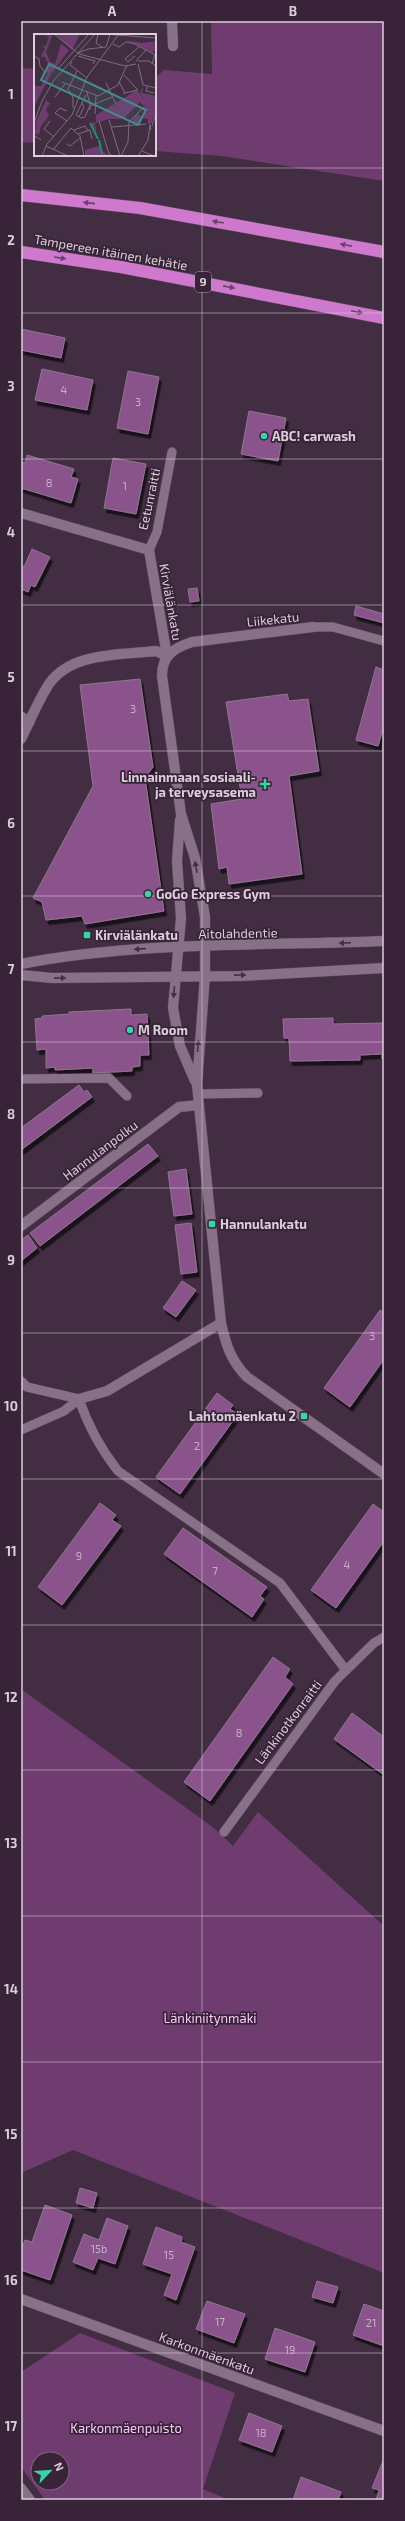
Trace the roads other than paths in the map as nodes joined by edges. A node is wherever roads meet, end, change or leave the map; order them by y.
1 (172, 21) edge
2 (173, 46) dead end
3 (21, 195) edge
4 (21, 252) edge
5 (384, 252) edge
6 (384, 318) edge
7 (172, 452) dead end
8 (21, 513) edge
9 (149, 550) junction
10 (313, 627) joint
11 (384, 641) edge
12 (167, 656) junction
13 (25, 719) edge
14 (21, 739) edge
15 (181, 814) junction
16 (384, 941) edge
17 (179, 947) junction
18 (205, 947) junction
19 (21, 964) edge
20 (384, 968) edge
21 (21, 975) edge
22 (205, 975) junction
23 (176, 976) junction
24 (21, 1080) edge
25 (197, 1090) junction
26 (258, 1093) dead end
27 (127, 1096) dead end
28 (199, 1105) junction
29 (21, 1226) edge
30 (221, 1323) junction
31 (21, 1381) edge
32 (78, 1399) junction
33 (21, 1430) edge
34 (384, 1474) edge
35 (384, 1637) edge
36 (345, 1669) junction
37 (224, 1832) dead end
38 (21, 2299) edge
39 (384, 2432) edge
40 (21, 2488) edge
41 (30, 2500) edge

1 - 2 street
5 -> 3 highway
4 -> 6 highway, Tampereen itäinen kehätie / 9
7 - 9 lane, Eetunraitti
8 - 9 street, Kirviälänkatu
9 - 12 street, Kirviälänkatu
10 - 11 lane, Liikekatu
10 - 12 street, Liikekatu
12 - 13 street
12 - 15 street, Kirviälänkatu
13 - 14 street
15 - 17 street, Kirviälänkatu
18 -> 15 street, Kirviälänkatu
16 -> 18 street, Aitolahdentie
17 - 18 street, Aitolahdentie
17 -> 19 street, Aitolahdentie
17 - 23 street, Kirviälänkatu
18 - 22 street, Kirviälänkatu
22 -> 20 street
21 -> 23 street
22 - 23 street
25 -> 22 street
23 -> 25 street
24 - 27 lane
25 - 26 lane
25 - 28 street
28 - 29 street, Hannulanpolku
28 - 30 street
30 - 32 street
30 - 34 street
31 - 32 lane
32 - 33 lane
32 - 36 lane
35 - 36 lane, Länkinotkonraitti
36 - 37 lane, Länkinotkonraitti
38 - 39 street, Karkonmäenkatu
40 - 41 street

